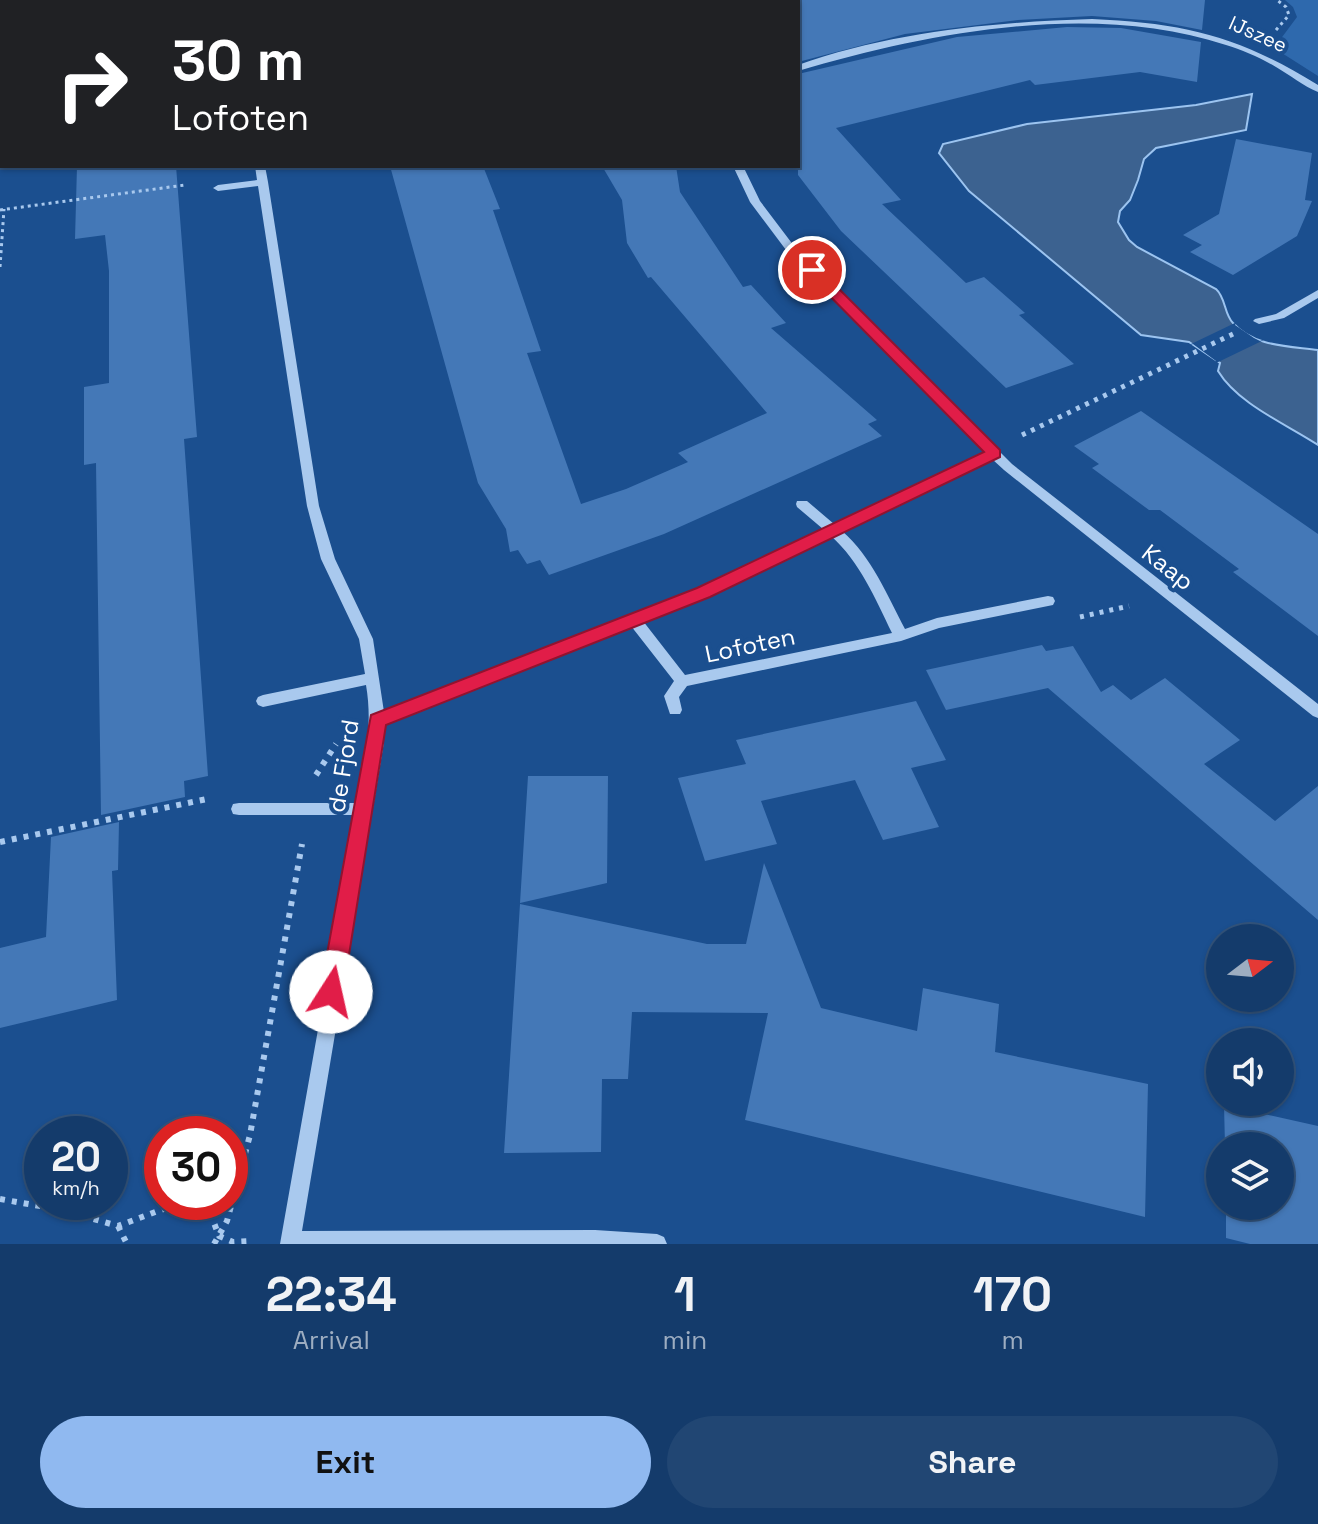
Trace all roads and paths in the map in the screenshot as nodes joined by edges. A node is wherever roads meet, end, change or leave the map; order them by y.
1 (800, 67) edge
2 (1318, 89) edge
3 (260, 168) edge
4 (739, 168) edge
5 (263, 182) junction
6 (186, 185) dead end
7 (218, 188) dead end
8 (2, 210) edge
9 (0, 267) edge
10 (1318, 293) edge
11 (1259, 321) dead end
12 (1242, 329) dead end
13 (1012, 441) dead end
14 (994, 453) junction
15 (802, 504) dead end
16 (834, 530) junction
17 (1048, 601) dead end
18 (1134, 605) dead end
19 (1075, 618) dead end
20 (635, 621) junction
21 (901, 636) junction
22 (373, 678) junction
23 (682, 681) junction
24 (263, 701) dead end
25 (675, 710) dead end
26 (1318, 712) edge
27 (377, 721) junction
28 (337, 743) dead end
29 (212, 798) dead end
30 (239, 809) dead end
31 (309, 809) junction
32 (363, 809) junction
33 (0, 842) edge
34 (248, 1138) edge
35 (0, 1199) edge
36 (144, 1219) edge
37 (213, 1220) edge
38 (227, 1220) edge
39 (118, 1226) junction
40 (219, 1236) junction
41 (290, 1242) edge
42 (127, 1244) edge
43 (214, 1244) edge
44 (657, 1244) edge

1 - 2 street, IJszee
3 - 5 street, de Fjord
4 - 14 street
5 - 7 street
5 - 22 street, de Fjord
6 - 8 path
8 - 9 path
10 - 11 street
12 - 13 path
14 - 16 street
14 - 26 street, Kaap
15 - 16 street
16 - 20 street
16 - 21 street
17 - 21 street, Lofoten
18 - 19 path
20 - 23 street, Lofoten
20 - 27 street
21 - 23 street, Lofoten
22 - 24 street
22 - 27 street, de Fjord
23 - 25 street
27 - 32 street, de Fjord
28 - 31 path
29 - 33 path
30 - 31 street
31 - 32 street
31 - 34 path
32 - 41 street, de Fjord
35 - 39 path
36 - 39 path
37 - 40 path
38 - 40 path
39 - 42 path
40 - 43 path
41 - 44 street, de Fjord

